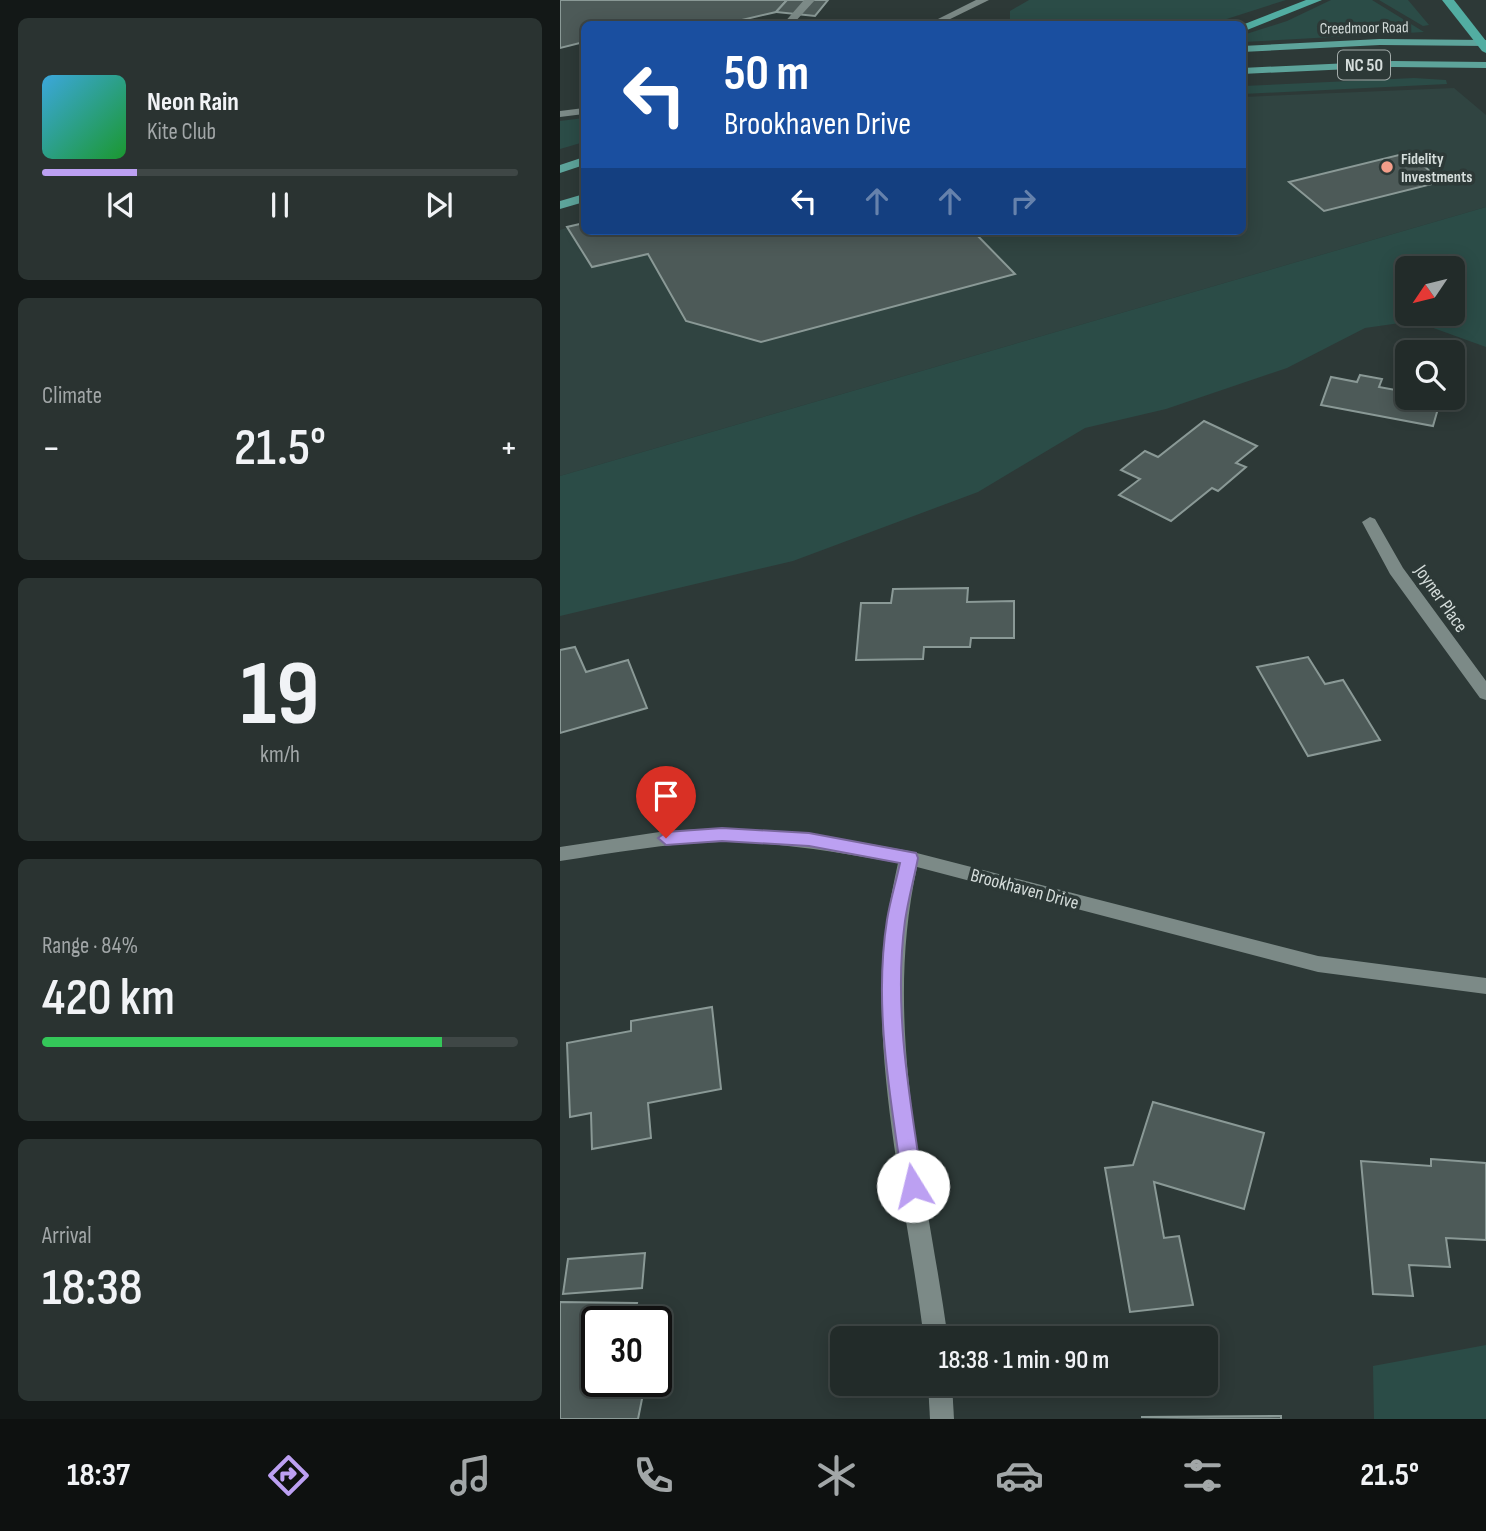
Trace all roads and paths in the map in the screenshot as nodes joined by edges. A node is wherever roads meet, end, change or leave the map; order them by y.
1 (810, 0) edge
2 (984, 0) edge
3 (1316, 0) edge
4 (1448, 0) edge
5 (791, 21) edge
6 (939, 21) edge
7 (1246, 27) edge
8 (1484, 45) edge
9 (1246, 49) edge
10 (1486, 65) edge
11 (1246, 71) edge
12 (581, 111) edge
13 (560, 114) edge
14 (581, 162) edge
15 (560, 169) edge
16 (581, 199) edge
17 (560, 205) edge
18 (1370, 522) dead end
19 (1486, 694) edge
20 (560, 854) edge
21 (909, 858) junction
22 (1486, 986) edge
23 (934, 1326) edge
24 (941, 1396) edge
25 (942, 1419) edge

1 - 5 street
2 - 6 street
3 - 7 highway
4 - 8 highway
8 - 9 main road, Creedmoor Road / NC 50
10 - 11 main road, Creedmoor Road / NC 50
12 - 13 street
14 - 15 main road
16 - 17 main road
18 - 19 street, Joyner Place
20 - 21 street, Brookhaven Drive
21 - 22 street, Brookhaven Drive
21 - 23 street
24 - 25 street

